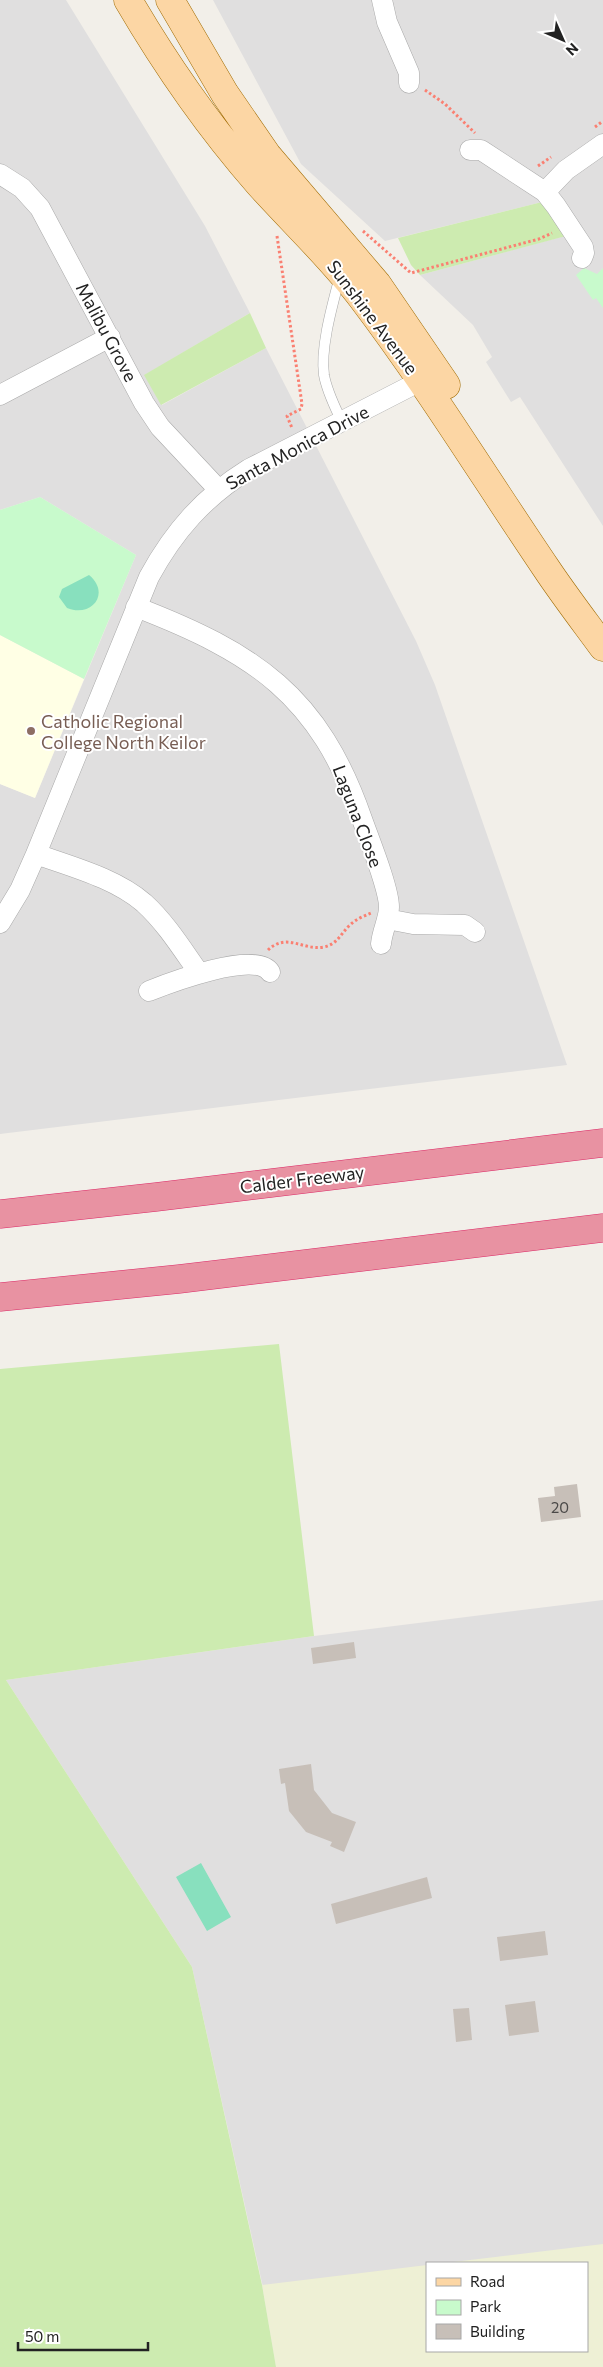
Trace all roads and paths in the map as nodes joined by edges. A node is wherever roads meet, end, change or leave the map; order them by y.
1 (128, 0) edge
2 (170, 0) edge
3 (382, 0) edge
4 (409, 83) joint
5 (603, 144) edge
6 (476, 150) joint
7 (0, 174) edge
8 (545, 192) junction
9 (568, 224) junction
10 (358, 226) dead end
11 (276, 228) dead end
12 (582, 258) dead end
13 (341, 272) junction
14 (110, 338) junction
15 (429, 377) junction
16 (0, 396) edge
17 (342, 422) junction
18 (300, 443) junction
19 (218, 489) junction
20 (136, 607) junction
21 (603, 622) edge
22 (603, 647) edge
23 (36, 854) junction
24 (387, 919) junction
25 (0, 923) edge
26 (475, 932) dead end
27 (381, 944) dead end
28 (266, 968) joint
29 (199, 973) junction
30 (149, 991) dead end
31 (603, 1130) edge
32 (603, 1143) edge
33 (408, 1166) junction
34 (0, 1214) edge
35 (603, 1228) edge
36 (0, 1297) edge

1 - 13 main road, Sunshine Avenue
2 - 15 main road, Sunshine Avenue
3 - 4 street
4 - 6 path
5 - 8 street
6 - 8 street
7 - 14 street, Malibu Grove
8 - 9 street
9 - 10 path
9 - 12 street
11 - 18 path
13 - 15 main road, Sunshine Avenue
13 - 17 lane
14 - 16 street
14 - 19 street, Malibu Grove
15 - 17 street, Santa Monica Drive
15 - 21 main road, Sunshine Avenue
15 - 22 main road, Sunshine Avenue
17 - 18 street, Santa Monica Drive
18 - 19 street, Santa Monica Drive
19 - 20 street, Santa Monica Drive
20 - 23 street, Santa Monica Drive
20 - 24 street, Laguna Close
23 - 25 street, Santa Monica Drive
23 - 29 street
24 - 26 street
24 - 27 street, Laguna Close
24 - 28 path
28 - 29 street
29 - 30 street
31 - 33 highway
32 - 33 highway, Calder Freeway
33 - 34 highway, Calder Freeway
35 - 36 highway

